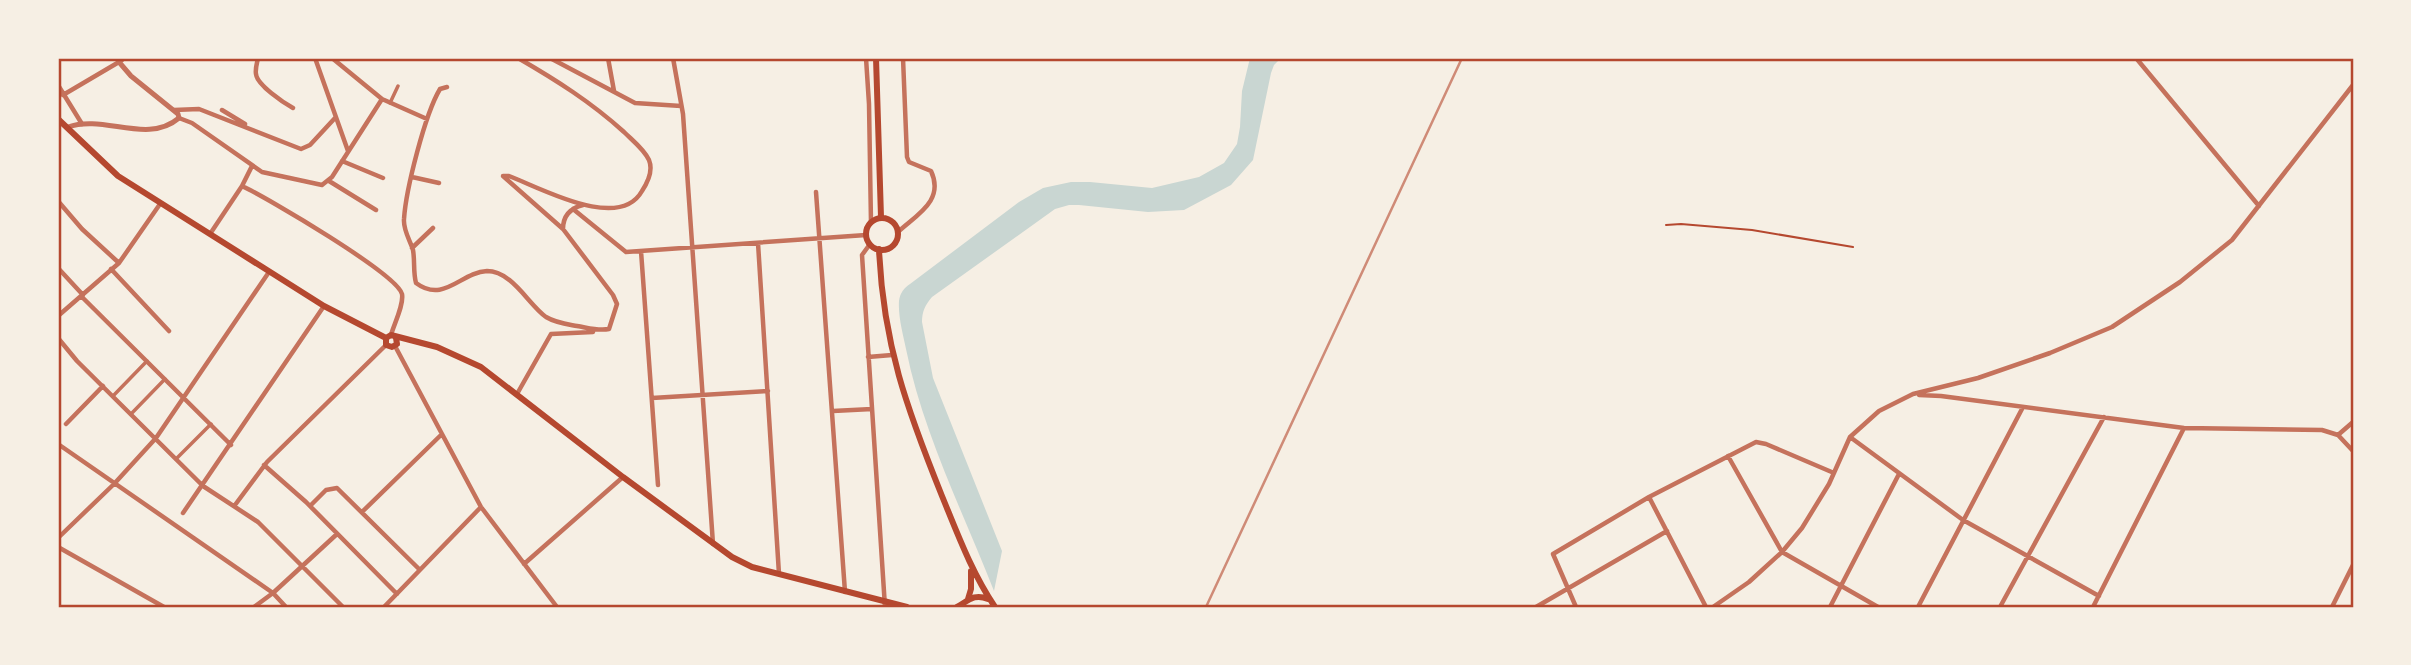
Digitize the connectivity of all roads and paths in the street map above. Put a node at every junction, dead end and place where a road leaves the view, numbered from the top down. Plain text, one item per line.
1 (258, 58) edge
2 (315, 58) edge
3 (332, 58) edge
4 (518, 58) edge
5 (550, 58) edge
6 (608, 58) edge
7 (673, 58) edge
8 (866, 58) edge
9 (876, 58) edge
10 (903, 58) edge
11 (2136, 58) edge
12 (121, 60) edge
13 (58, 85) edge
14 (2353, 85) edge
15 (398, 86) dead end
16 (447, 87) dead end
17 (614, 92) junction
18 (63, 95) junction
19 (382, 99) junction
20 (390, 103) junction
21 (681, 106) junction
22 (293, 108) dead end
23 (173, 110) junction
24 (222, 110) dead end
25 (179, 118) junction
26 (335, 118) junction
27 (58, 119) edge
28 (427, 119) junction
29 (82, 124) junction
30 (68, 127) junction
31 (253, 130) junction
32 (348, 151) junction
33 (341, 161) junction
34 (252, 166) junction
35 (412, 177) junction
36 (383, 178) dead end
37 (329, 180) junction
38 (439, 183) dead end
39 (242, 186) junction
40 (816, 192) dead end
41 (58, 201) edge
42 (160, 204) junction
43 (583, 205) junction
44 (2259, 206) junction
45 (573, 209) junction
46 (376, 210) dead end
47 (881, 218) junction
48 (870, 223) junction
49 (1666, 225) dead end
50 (433, 228) dead end
51 (563, 229) junction
52 (898, 232) junction
53 (209, 235) junction
54 (866, 235) junction
55 (820, 239) junction
56 (758, 243) junction
57 (870, 244) junction
58 (694, 247) junction
59 (1853, 247) dead end
60 (412, 248) junction
61 (879, 249) junction
62 (641, 250) junction
63 (119, 262) junction
64 (58, 268) edge
65 (111, 269) junction
66 (269, 272) junction
67 (82, 296) junction
68 (324, 306) junction
69 (58, 316) edge
70 (169, 331) dead end
71 (599, 331) junction
72 (58, 338) edge
73 (391, 340) junction
74 (892, 355) junction
75 (868, 357) junction
76 (147, 361) junction
77 (165, 379) junction
78 (103, 386) junction
79 (768, 391) junction
80 (517, 394) junction
81 (704, 394) junction
82 (1913, 394) junction
83 (113, 396) junction
84 (185, 398) junction
85 (652, 398) junction
86 (2023, 407) junction
87 (872, 409) junction
88 (833, 411) junction
89 (131, 414) junction
90 (2104, 417) junction
91 (2353, 422) edge
92 (66, 424) dead end
93 (211, 425) junction
94 (2185, 428) junction
95 (442, 434) junction
96 (2338, 435) junction
97 (1850, 437) junction
98 (156, 438) junction
99 (58, 444) edge
100 (231, 444) junction
101 (2353, 451) edge
102 (1728, 456) junction
103 (176, 459) junction
104 (264, 465) junction
105 (1834, 473) junction
106 (1899, 474) junction
107 (623, 477) junction
108 (114, 484) junction
109 (658, 485) dead end
110 (203, 486) junction
111 (1649, 497) junction
112 (235, 505) junction
113 (310, 506) junction
114 (481, 507) junction
115 (362, 512) junction
116 (183, 513) dead end
117 (1963, 520) junction
118 (1667, 531) junction
119 (337, 534) junction
120 (58, 538) edge
121 (713, 544) junction
122 (58, 547) edge
123 (1782, 552) junction
124 (2027, 557) junction
125 (524, 565) junction
126 (2353, 565) edge
127 (302, 566) junction
128 (970, 566) junction
129 (420, 570) junction
130 (779, 574) junction
131 (1841, 587) junction
132 (1567, 589) junction
133 (845, 592) junction
134 (273, 593) junction
135 (397, 594) junction
136 (2099, 596) junction
137 (968, 599) junction
138 (990, 600) junction
139 (886, 605) edge
140 (164, 607) edge
141 (254, 607) edge
142 (286, 607) edge
143 (343, 607) edge
144 (384, 607) edge
145 (557, 607) edge
146 (907, 607) edge
147 (959, 607) edge
148 (995, 607) edge
149 (1536, 607) edge
150 (1576, 607) edge
151 (1706, 607) edge
152 (1713, 607) edge
153 (1830, 607) edge
154 (1878, 607) edge
155 (1918, 607) edge
156 (2000, 607) edge
157 (2093, 607) edge
158 (2332, 607) edge

1 - 22 street
2 - 26 street
3 - 19 street
4 - 43 street
5 - 17 street
6 - 17 street
7 - 21 street
8 - 48 street
9 - 47 main road
10 - 52 street
11 - 44 street
12 - 18 street
12 - 23 street
13 - 18 street
14 - 44 street
15 - 20 street
16 - 28 street
17 - 21 street
18 - 29 street
19 - 20 street
19 - 32 street
20 - 28 street
21 - 58 street
23 - 25 street
23 - 31 street
24 - 31 street
25 - 29 street
25 - 34 street
26 - 31 street
26 - 32 street
27 - 30 main road
28 - 35 street
29 - 30 street
30 - 42 main road
32 - 33 street
33 - 36 street
33 - 37 street
34 - 37 street
34 - 39 street
35 - 38 street
35 - 60 street
37 - 46 street
39 - 53 street
39 - 73 street
40 - 55 street
41 - 63 street
42 - 53 main road
42 - 63 street
43 - 45 street
43 - 51 street
44 - 82 street
45 - 51 street
45 - 62 street
47 - 48 main road
47 - 52 main road
48 - 54 main road
49 - 59 path
50 - 60 street
51 - 71 street
52 - 61 main road
53 - 66 main road
54 - 55 street
54 - 57 main road
55 - 56 street
55 - 88 street
56 - 58 street
56 - 79 street
57 - 61 main road
57 - 75 street
58 - 62 street
58 - 81 street
60 - 71 street
61 - 74 main road
62 - 85 street
63 - 65 street
64 - 67 street
65 - 67 street
65 - 70 street
66 - 68 main road
66 - 84 street
67 - 69 street
67 - 76 street
68 - 73 main road
68 - 100 street
71 - 80 street
72 - 78 street
73 - 80 main road
73 - 95 street
73 - 104 street
74 - 75 street
74 - 128 main road
75 - 87 street
76 - 77 street
76 - 83 street
77 - 84 street
77 - 89 street
78 - 83 street
78 - 92 street
79 - 81 street
79 - 130 street
80 - 107 main road
81 - 85 street
81 - 121 street
82 - 86 street
82 - 97 street
83 - 89 street
84 - 93 street
84 - 98 street
85 - 109 street
86 - 90 street
86 - 117 street
87 - 88 street
87 - 139 street
88 - 133 street
89 - 98 street
90 - 94 street
90 - 124 street
91 - 96 street
93 - 100 street
93 - 103 street
94 - 96 street
94 - 136 street
95 - 114 street
95 - 115 street
96 - 101 street
97 - 105 street
97 - 106 street
98 - 103 street
98 - 108 street
99 - 108 street
100 - 110 street
102 - 105 street
102 - 111 street
102 - 123 street
103 - 110 street
104 - 112 street
104 - 113 street
105 - 123 street
106 - 117 street
106 - 131 street
107 - 121 main road
107 - 125 street
108 - 120 street
108 - 134 street
110 - 112 street
110 - 116 street
111 - 118 street
111 - 132 street
112 - 127 street
113 - 115 street
113 - 119 street
114 - 125 street
114 - 129 street
115 - 129 street
117 - 124 street
117 - 155 street
118 - 132 street
118 - 151 street
119 - 127 street
119 - 135 street
121 - 130 main road
122 - 140 street
123 - 131 street
123 - 152 street
124 - 136 street
124 - 156 street
125 - 145 street
126 - 158 street
127 - 134 street
127 - 143 street
128 - 137 main road
128 - 138 main road
129 - 135 street
130 - 133 main road
131 - 153 street
131 - 154 street
132 - 149 street
132 - 150 street
133 - 139 main road
134 - 141 street
134 - 142 street
135 - 144 street
136 - 157 street
137 - 138 main road
137 - 147 main road
138 - 148 main road
139 - 146 main road

